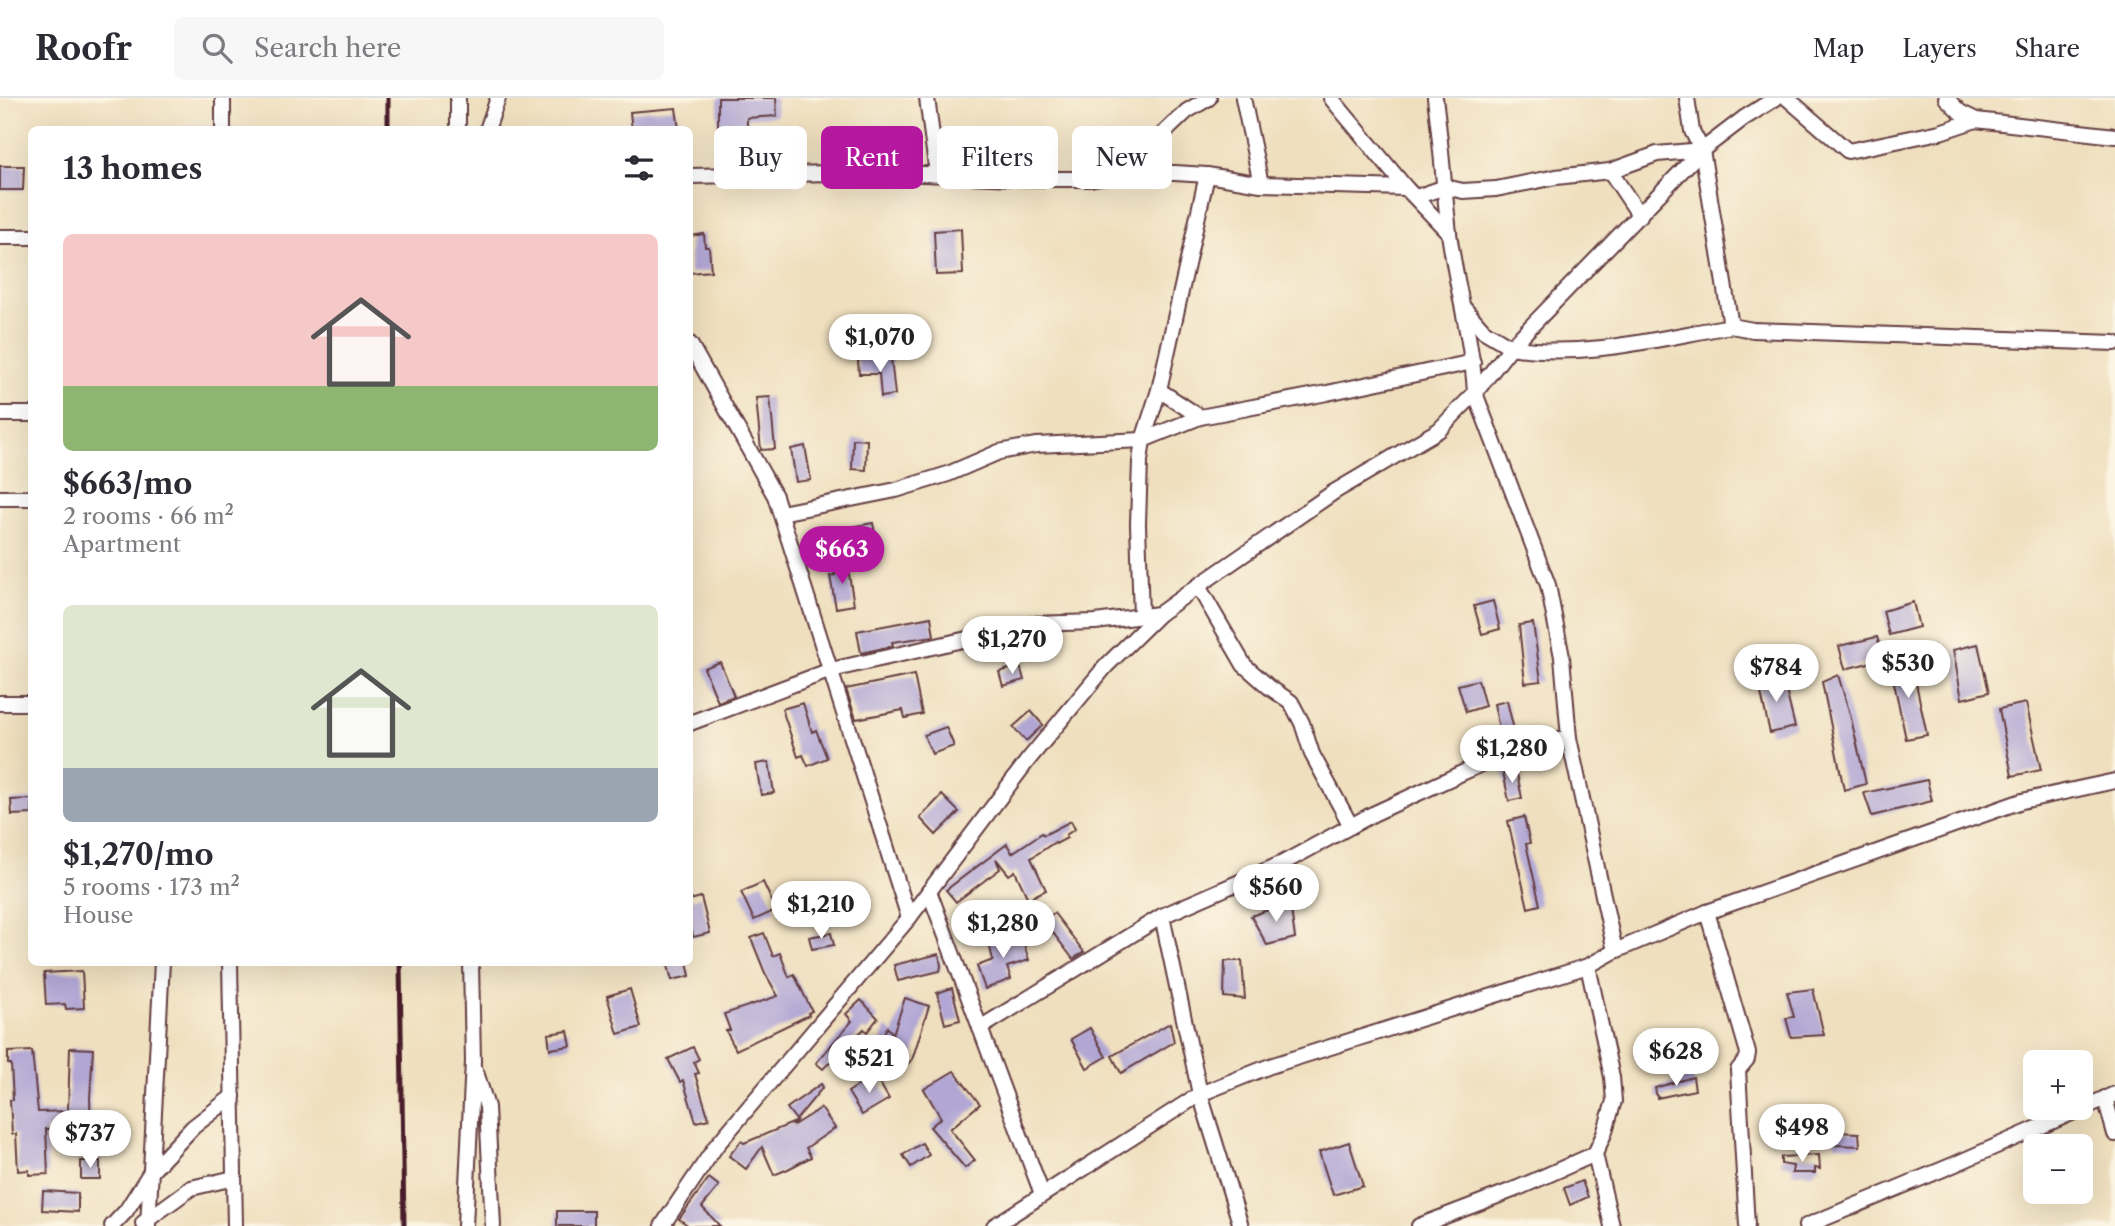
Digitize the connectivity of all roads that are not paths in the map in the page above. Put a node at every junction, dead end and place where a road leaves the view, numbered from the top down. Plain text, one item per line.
1 (223, 98) edge
2 (458, 98) edge
3 (498, 98) edge
4 (927, 98) edge
5 (1209, 98) edge
6 (1243, 98) edge
7 (1331, 98) edge
8 (1435, 98) edge
9 (1687, 98) edge
10 (1776, 98) edge
11 (1787, 98) edge
12 (1946, 98) edge
13 (1976, 120) junction
14 (223, 126) edge
15 (458, 126) edge
16 (489, 126) edge
17 (1171, 126) edge
18 (2115, 136) edge
19 (1702, 150) junction
20 (1610, 171) junction
21 (937, 174) joint
22 (1172, 174) edge
23 (1208, 175) junction
24 (693, 176) edge
25 (1261, 184) junction
26 (1445, 187) junction
27 (1411, 193) junction
28 (1640, 216) junction
29 (1449, 233) junction
30 (0, 237) edge
31 (28, 237) edge
32 (1462, 306) junction
33 (1731, 326) junction
34 (2115, 343) edge
35 (1511, 347) junction
36 (693, 349) edge
37 (1473, 362) junction
38 (1159, 390) junction
39 (1475, 393) junction
40 (0, 414) edge
41 (28, 414) edge
42 (1200, 417) junction
43 (1143, 440) junction
44 (0, 498) edge
45 (28, 498) edge
46 (781, 513) junction
47 (1198, 586) junction
48 (1159, 614) junction
49 (1141, 616) junction
50 (831, 670) junction
51 (0, 703) edge
52 (28, 703) edge
53 (693, 722) edge
54 (1569, 738) junction
55 (2115, 781) edge
56 (1351, 826) junction
57 (929, 891) junction
58 (1707, 912) junction
59 (1162, 916) junction
60 (909, 918) junction
61 (1615, 951) junction
62 (162, 966) edge
63 (230, 966) edge
64 (471, 966) edge
65 (1588, 966) junction
66 (980, 1028) junction
67 (473, 1060) junction
68 (1200, 1094) junction
69 (233, 1096) junction
70 (2110, 1096) edge
71 (2115, 1134) edge
72 (1595, 1154) junction
73 (468, 1170) junction
74 (150, 1173) junction
75 (234, 1178) junction
76 (490, 1186) junction
77 (1042, 1194) junction
78 (145, 1223) edge
79 (112, 1226) edge
80 (235, 1226) edge
81 (465, 1226) edge
82 (493, 1226) edge
83 (662, 1226) edge
84 (994, 1226) edge
85 (1241, 1226) edge
86 (1419, 1226) edge
87 (1612, 1226) edge
88 (1747, 1226) edge
89 (1806, 1226) edge

1 - 14 street
2 - 15 street
3 - 16 street
4 - 21 street
5 - 17 street
6 - 25 street
7 - 27 street
8 - 26 street
9 - 19 street
10 - 19 street
11 - 13 street
12 - 13 street
13 - 18 street
19 - 20 street
19 - 28 street
19 - 33 street
20 - 26 street
20 - 28 street
21 - 24 street
22 - 23 street
23 - 25 street
23 - 38 street
25 - 27 street
26 - 27 street
26 - 29 street
27 - 29 street
28 - 35 street
29 - 32 street
30 - 31 street
32 - 35 street
32 - 37 street
33 - 34 street
33 - 35 street
35 - 39 street
36 - 46 street
37 - 39 street
37 - 42 street
38 - 42 street
38 - 43 street
39 - 47 street
39 - 54 street
40 - 41 street
42 - 43 street
43 - 46 street
43 - 49 street
44 - 45 street
46 - 50 street
47 - 48 street
47 - 56 street
48 - 49 street
48 - 57 street
49 - 50 street
50 - 53 street
50 - 60 street
51 - 52 street
54 - 56 street
54 - 61 street
55 - 58 street
56 - 59 street
57 - 60 street
57 - 66 street
58 - 61 street
58 - 88 street
59 - 66 street
59 - 68 street
60 - 83 street
61 - 65 street
62 - 74 street
63 - 69 street
64 - 67 street
65 - 68 street
65 - 72 street
66 - 77 street
67 - 73 street
67 - 76 street
68 - 77 street
68 - 85 street
69 - 74 street
69 - 75 street
70 - 71 street
70 - 89 street
72 - 86 street
72 - 87 street
73 - 76 street
73 - 81 street
74 - 78 street
74 - 79 street
75 - 78 street
75 - 80 street
76 - 82 street
77 - 84 street

